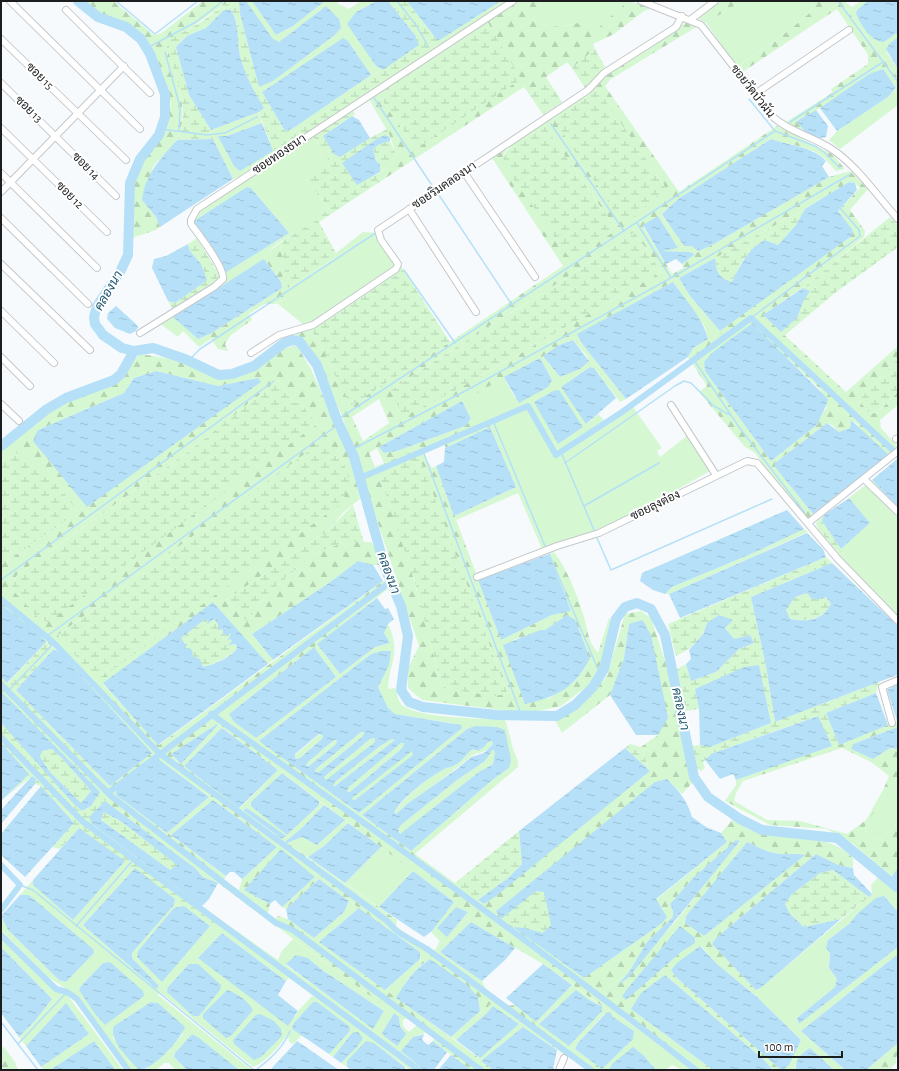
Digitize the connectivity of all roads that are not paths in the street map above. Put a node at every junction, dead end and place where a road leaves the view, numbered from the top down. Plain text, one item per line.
1 (10, 1) edge
2 (513, 1) edge
3 (641, 1) edge
4 (714, 1) edge
5 (66, 10) dead end
6 (682, 16) junction
7 (690, 20) junction
8 (849, 30) dead end
9 (1, 39) edge
10 (124, 66) junction
11 (1, 83) edge
12 (101, 89) junction
13 (150, 93) dead end
14 (755, 94) junction
15 (79, 113) junction
16 (1, 128) edge
17 (140, 129) dead end
18 (56, 136) junction
19 (34, 159) junction
20 (126, 160) dead end
21 (464, 172) junction
22 (1, 173) edge
23 (11, 182) junction
24 (1, 192) edge
25 (116, 196) dead end
26 (409, 209) junction
27 (1, 218) edge
28 (898, 219) edge
29 (107, 232) dead end
30 (1, 264) edge
31 (98, 268) dead end
32 (535, 277) dead end
33 (88, 304) dead end
34 (1, 311) edge
35 (476, 312) dead end
36 (140, 333) dead end
37 (90, 350) dead end
38 (251, 353) dead end
39 (1, 357) edge
40 (54, 363) dead end
41 (30, 386) dead end
42 (1, 404) edge
43 (671, 405) dead end
44 (19, 421) dead end
45 (898, 451) edge
46 (716, 475) junction
47 (864, 479) junction
48 (898, 512) edge
49 (808, 523) junction
50 (477, 577) dead end
51 (898, 621) edge
52 (898, 680) edge
53 (892, 723) dead end
54 (564, 1058) dead end
55 (559, 1070) edge

1 - 12 street
2 - 36 street, ซอยทองธนา
3 - 6 street, ซอยวัดบัวผัน
4 - 7 street
5 - 10 street
6 - 7 street, ซอยวัดบัวผัน
6 - 21 street, ซอยริมคลองนา
7 - 14 street, ซอยวัดบัวผัน
8 - 14 street
9 - 15 street, ซอย 15
10 - 12 street
10 - 13 street
11 - 18 street, ซอย 13
12 - 15 street
12 - 17 street
14 - 28 street, ซอยวัดบัวผัน
15 - 18 street
15 - 20 street, ซอย 15
16 - 19 street, ซอย 12
18 - 19 street
18 - 25 street, ซอย 14
19 - 23 street
19 - 29 street, ซอย 12
21 - 26 street, ซอยริมคลองนา
21 - 32 street
22 - 23 street
23 - 24 street
23 - 31 street
26 - 35 street
26 - 38 street, ซอยริมคลองนา
27 - 33 street
30 - 37 street
34 - 40 street
39 - 41 street
42 - 44 street
43 - 46 street
45 - 47 street
46 - 49 street, ซอยลุงต๋อง
46 - 50 street, ซอยลุงต๋อง
47 - 48 street
47 - 49 street
49 - 51 street, ซอยลุงต๋อง
52 - 53 street
54 - 55 street

